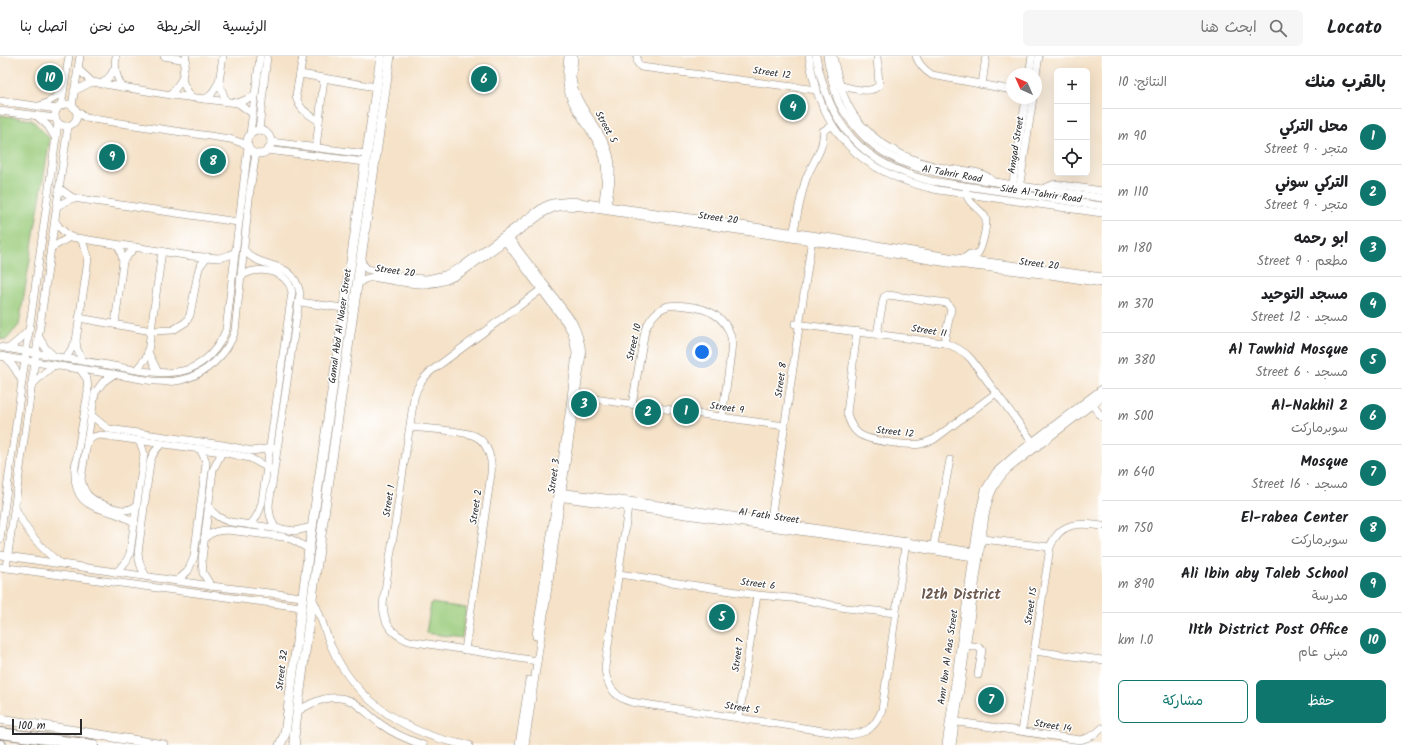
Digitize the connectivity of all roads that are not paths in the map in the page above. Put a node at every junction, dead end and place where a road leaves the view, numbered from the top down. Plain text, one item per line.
1 (69, 56) edge
2 (80, 56) edge
3 (116, 56) edge
4 (164, 56) edge
5 (223, 56) edge
6 (260, 56) edge
7 (267, 56) edge
8 (303, 56) edge
9 (381, 56) edge
10 (390, 56) edge
11 (568, 56) edge
12 (574, 56) edge
13 (637, 56) edge
14 (809, 56) edge
15 (816, 56) edge
16 (827, 56) edge
17 (833, 56) edge
18 (877, 56) edge
19 (916, 56) edge
20 (986, 56) edge
21 (1032, 56) edge
22 (1038, 56) edge
23 (186, 58) edge
24 (115, 68) junction
25 (1030, 68) edge
26 (1037, 68) edge
27 (78, 69) junction
28 (300, 74) junction
29 (324, 78) junction
30 (182, 79) junction
31 (92, 82) junction
32 (219, 82) junction
33 (65, 83) junction
34 (102, 84) junction
35 (982, 85) junction
36 (841, 86) junction
37 (122, 87) junction
38 (376, 87) junction
39 (1006, 89) edge
40 (817, 90) junction
41 (74, 91) junction
42 (171, 95) junction
43 (255, 96) junction
44 (191, 97) junction
45 (205, 99) junction
46 (0, 101) edge
47 (226, 102) junction
48 (238, 103) junction
49 (1025, 104) edge
50 (1032, 104) edge
51 (38, 106) junction
52 (59, 107) junction
53 (74, 108) junction
54 (0, 111) edge
55 (252, 114) junction
56 (37, 116) junction
57 (86, 118) junction
58 (57, 121) junction
59 (319, 121) junction
60 (75, 122) junction
61 (68, 126) junction
62 (832, 126) junction
63 (259, 130) junction
64 (250, 135) junction
65 (56, 139) junction
66 (230, 139) junction
67 (271, 142) junction
68 (248, 146) junction
69 (316, 148) junction
70 (267, 150) junction
71 (256, 153) junction
72 (365, 158) junction
73 (992, 182) junction
74 (1016, 185) junction
75 (59, 188) junction
76 (1042, 189) junction
77 (966, 190) junction
78 (1102, 191) edge
79 (1015, 194) junction
80 (73, 198) junction
81 (1102, 198) edge
82 (57, 206) junction
83 (1102, 206) edge
84 (604, 208) junction
85 (1102, 213) edge
86 (55, 221) junction
87 (238, 222) junction
88 (793, 234) junction
89 (505, 237) junction
90 (70, 238) junction
91 (81, 239) junction
92 (809, 239) junction
93 (117, 244) junction
94 (135, 247) junction
95 (51, 248) junction
96 (94, 249) junction
97 (244, 250) junction
98 (162, 251) junction
99 (235, 252) junction
100 (191, 256) junction
101 (207, 257) junction
102 (219, 258) junction
103 (963, 259) junction
104 (123, 261) junction
105 (360, 261) junction
106 (269, 268) junction
107 (233, 269) junction
108 (198, 272) junction
109 (241, 276) junction
110 (1102, 277) edge
111 (1102, 283) edge
112 (356, 286) junction
113 (543, 288) junction
114 (299, 302) junction
115 (343, 308) junction
116 (79, 318) junction
117 (115, 324) junction
118 (797, 324) junction
119 (29, 330) junction
120 (152, 331) junction
121 (857, 331) junction
122 (877, 334) junction
123 (39, 337) junction
124 (76, 341) junction
125 (944, 343) junction
126 (0, 347) edge
127 (8, 349) junction
128 (26, 352) junction
129 (148, 352) junction
130 (36, 354) junction
131 (3, 357) edge
132 (54, 357) junction
133 (64, 358) junction
134 (24, 361) junction
135 (83, 361) junction
136 (34, 362) junction
137 (54, 365) junction
138 (80, 369) junction
139 (137, 369) junction
140 (158, 372) junction
141 (114, 374) junction
142 (22, 381) junction
143 (333, 383) junction
144 (343, 385) junction
145 (31, 387) junction
146 (1102, 389) edge
147 (92, 392) junction
148 (996, 393) junction
149 (574, 396) junction
150 (1102, 397) edge
151 (1090, 403) junction
152 (330, 404) junction
153 (340, 404) junction
154 (632, 405) junction
155 (91, 415) junction
156 (722, 417) junction
157 (1102, 417) edge
158 (782, 425) junction
159 (410, 427) junction
160 (108, 432) junction
161 (138, 440) junction
162 (87, 442) junction
163 (162, 444) junction
164 (1035, 444) junction
165 (278, 447) junction
166 (200, 449) junction
167 (270, 449) junction
168 (222, 452) junction
169 (251, 454) junction
170 (950, 460) dead end
171 (147, 462) junction
172 (267, 467) junction
173 (205, 469) junction
174 (213, 470) junction
175 (275, 471) junction
176 (559, 494) junction
177 (629, 504) junction
178 (137, 506) junction
179 (208, 506) junction
180 (14, 507) junction
181 (115, 511) junction
182 (135, 523) junction
183 (767, 523) junction
184 (250, 525) junction
185 (229, 526) junction
186 (1102, 526) edge
187 (312, 527) junction
188 (279, 531) junction
189 (204, 538) junction
190 (0, 539) edge
191 (982, 539) junction
192 (906, 543) junction
193 (1050, 547) junction
194 (933, 548) junction
195 (309, 549) junction
196 (134, 553) junction
197 (0, 555) edge
198 (976, 555) junction
199 (8, 556) junction
200 (194, 557) junction
201 (202, 559) junction
202 (60, 564) junction
203 (3, 567) edge
204 (117, 572) junction
205 (618, 574) junction
206 (146, 576) junction
207 (177, 581) junction
208 (211, 586) junction
209 (757, 594) junction
210 (307, 598) junction
211 (301, 606) junction
212 (896, 613) junction
213 (966, 645) junction
214 (465, 650) junction
215 (1034, 651) junction
216 (1102, 660) edge
217 (534, 661) junction
218 (978, 675) dead end
219 (298, 711) junction
220 (739, 718) junction
221 (0, 719) edge
222 (952, 721) junction
223 (1102, 728) edge
224 (1022, 731) junction
225 (0, 733) edge
226 (285, 734) junction
227 (295, 741) edge
228 (91, 745) edge
229 (159, 745) edge
230 (280, 745) edge
231 (423, 745) edge
232 (469, 745) edge
233 (520, 745) edge
234 (525, 745) edge
235 (946, 745) edge
236 (952, 745) edge

1 - 33 street
2 - 27 street
3 - 24 street
4 - 23 street
5 - 32 street
6 - 43 street
7 - 63 street
8 - 28 street
9 - 38 main road, Gamal Abd Al Naser Street
10 - 105 main road, Gamal Abd Al Naser Street
11 - 84 street, Street 5
12 - 84 street, Street 5
13 - 40 street, Street 12
14 - 40 street, Side Al Tahrir Road
15 - 77 street, Al Tahrir Road
16 - 73 street, Al Tahrir Road
17 - 36 street, Side Al Tahrir Road
18 - 36 street
19 - 35 street
20 - 35 street
21 - 25 street
22 - 26 street
23 - 30 street
24 - 34 street
24 - 37 street
27 - 31 street
27 - 41 street
28 - 29 street
28 - 59 street
29 - 38 street
29 - 59 street
30 - 42 street
30 - 44 street
31 - 34 street
31 - 41 street
32 - 45 street
32 - 47 street
33 - 51 street
33 - 52 street
34 - 37 street
35 - 39 street
36 - 73 street, Side Al Tahrir Road
37 - 42 street
38 - 72 main road, Gamal Abd Al Naser Street
40 - 62 street, Side Al Tahrir Road
41 - 53 street
42 - 44 street
43 - 48 street
43 - 55 street
44 - 45 street
45 - 47 street
46 - 51 street
47 - 48 street
48 - 55 street
49 - 74 street, Amgad Street
50 - 74 street, Amgad Street
51 - 52 street
52 - 53 street
52 - 58 street
53 - 57 street
53 - 60 street
54 - 56 street
55 - 64 street
56 - 58 street
56 - 65 street
57 - 60 street
57 - 66 street
58 - 61 street
58 - 65 street
59 - 69 street
60 - 61 street
61 - 75 street
62 - 77 street, Side Al Tahrir Road
62 - 88 street
63 - 64 street
63 - 67 street
64 - 66 street
64 - 68 street
65 - 119 street
66 - 68 street
67 - 69 street
67 - 70 street
68 - 71 street
68 - 87 street
69 - 72 street
70 - 71 street
70 - 72 street
71 - 97 street
72 - 115 main road, Gamal Abd Al Naser Street
73 - 74 street, Al Tahrir Road
74 - 76 street, Al Tahrir Road
74 - 79 street, Amgad Street
75 - 80 street
75 - 82 street
76 - 78 street, Side Al Tahrir Road
76 - 81 street, Al Tahrir Road
77 - 79 street, Al Tahrir Road
77 - 85 street, Side Al Tahrir Road
77 - 103 street
79 - 83 street, Al Tahrir Road
80 - 82 street
80 - 87 street
82 - 86 street
84 - 88 street, Street 20
84 - 89 street, Street 20
84 - 92 street, Street 20
86 - 90 street
86 - 95 street
87 - 99 street
88 - 92 street, Street 20
89 - 105 street, Street 20
89 - 112 street, Street 20
89 - 113 street, Street 3
90 - 91 street
90 - 95 street
91 - 96 street
91 - 96 street
92 - 103 street, Street 20
92 - 111 street, Street 20
92 - 118 street, Street 8
93 - 94 street
93 - 96 street
93 - 104 street
94 - 98 street
94 - 104 street
95 - 123 street
96 - 116 street
97 - 106 street
97 - 109 street
98 - 100 street
98 - 120 street
99 - 102 street
99 - 107 street
100 - 101 street
100 - 108 street
101 - 102 street
101 - 108 street
102 - 107 street
103 - 110 street, Street 20
104 - 117 street
105 - 112 main road, Gamal Abd Al Naser Street
106 - 109 street
106 - 114 street
106 - 167 street
107 - 140 street
108 - 120 street
109 - 141 street
112 - 144 main road, Gamal Abd Al Naser Street
113 - 149 street, Street 3
113 - 159 street, Street 1
114 - 115 street
114 - 165 street
115 - 143 main road, Gamal Abd Al Naser Street
116 - 117 street
116 - 124 street
117 - 120 street
118 - 121 street, Street 11
118 - 158 street, Street 8
119 - 127 street
119 - 128 street
120 - 129 street
121 - 122 street, Street 11
121 - 148 street, Street 12
122 - 125 street, Street 11
122 - 125 street
123 - 130 street
123 - 132 street
124 - 133 street
124 - 135 street
125 - 148 street, Street 11
126 - 127 street
127 - 128 street
128 - 130 street
128 - 134 street
129 - 139 street
129 - 140 street
130 - 132 street
130 - 136 street
131 - 134 street
131 - 142 street
132 - 133 street
133 - 135 street
134 - 136 street
134 - 142 street
135 - 139 street
136 - 137 street
136 - 145 street
137 - 138 street
137 - 145 street
138 - 141 street
138 - 147 street
139 - 140 street
141 - 147 street
142 - 190 street
143 - 144 main road
143 - 152 main road, Gamal Abd Al Naser Street
144 - 153 main road, Gamal Abd Al Naser Street
145 - 180 street
146 - 151 street, Amr Ibn Al Aas Street
147 - 155 street
147 - 181 street
148 - 164 street, Street 11
149 - 154 street, Street 9
149 - 176 street, Street 3
150 - 151 street, Amr Ibn Al Aas Street
151 - 157 street
151 - 164 street, Amr Ibn Al Aas Street
152 - 153 main road
152 - 187 main road, Gamal Abd Al Naser Street
153 - 210 main road, Gamal Abd Al Naser Street
154 - 156 street, Street 9
154 - 156 street, Street 10
155 - 160 street
155 - 162 street
156 - 158 street, Street 9
158 - 183 street, Street 8
159 - 214 street, Street 1
159 - 214 street, Street 2
160 - 161 street
160 - 162 street
160 - 169 street
161 - 163 street
161 - 171 street
162 - 181 street
163 - 166 street
163 - 171 street
164 - 191 street, Amr Ibn Al Aas Street
164 - 198 street, Amr Ibn Al Aas Street
165 - 167 street
165 - 175 street
166 - 168 street
166 - 173 street
167 - 169 street
167 - 172 street
168 - 169 street
168 - 174 street
169 - 172 street
170 - 194 street
171 - 178 street
171 - 196 street
172 - 175 street
172 - 184 street
173 - 174 street
173 - 200 street
174 - 179 street
175 - 188 street
176 - 177 street, Al Fath Street
176 - 217 street, Street 3
177 - 183 street, Al Fath Street
177 - 205 street, Street 5
178 - 181 street
178 - 182 street
179 - 185 street
179 - 189 street
180 - 199 street
180 - 202 street
181 - 182 street
182 - 196 street
183 - 192 street, Al Fath Street
184 - 185 street
184 - 188 street
185 - 188 street
185 - 189 street
186 - 193 street, Street 15
187 - 188 street
187 - 195 main road, Gamal Abd Al Naser Street
188 - 195 street
189 - 201 street
191 - 193 street
191 - 198 street, Amr Ibn Al Aas Street
192 - 194 street, Al Fath Street
192 - 212 street, Street 5
193 - 215 street, Street 15
194 - 198 street, Al Fath Street
195 - 210 main road, Gamal Abd Al Naser Street
196 - 204 street
196 - 206 street
197 - 199 street
198 - 213 street, Amr Ibn Al Aas Street
198 - 222 street, Amr Ibn Al Aas Street
199 - 202 street
199 - 203 street
200 - 201 street
200 - 207 street
201 - 208 street
202 - 204 street
203 - 211 street
204 - 206 street
205 - 209 street, Street 6
205 - 220 street, Street 5
206 - 207 street
207 - 208 street
208 - 210 street
209 - 212 street, Street 6
209 - 220 street, Street 7
210 - 211 main road, Street 32
210 - 219 main road, Street 32
210 - 232 street
211 - 226 main road, Street 32
212 - 220 street, Street 5
213 - 218 street
213 - 222 street, Amr Ibn Al Aas Street
214 - 217 street, Street 1
215 - 216 street
215 - 224 street, Street 15
217 - 233 street, Street 3
217 - 234 street, Street 3
219 - 227 main road, Street 32
219 - 231 street
221 - 229 main road
222 - 224 street, Street 14
222 - 235 street, Amr Ibn Al Aas Street
222 - 236 street, Amr Ibn Al Aas Street
223 - 224 street, Street 14
225 - 228 highway
226 - 227 main road
226 - 230 main road, Street 32

